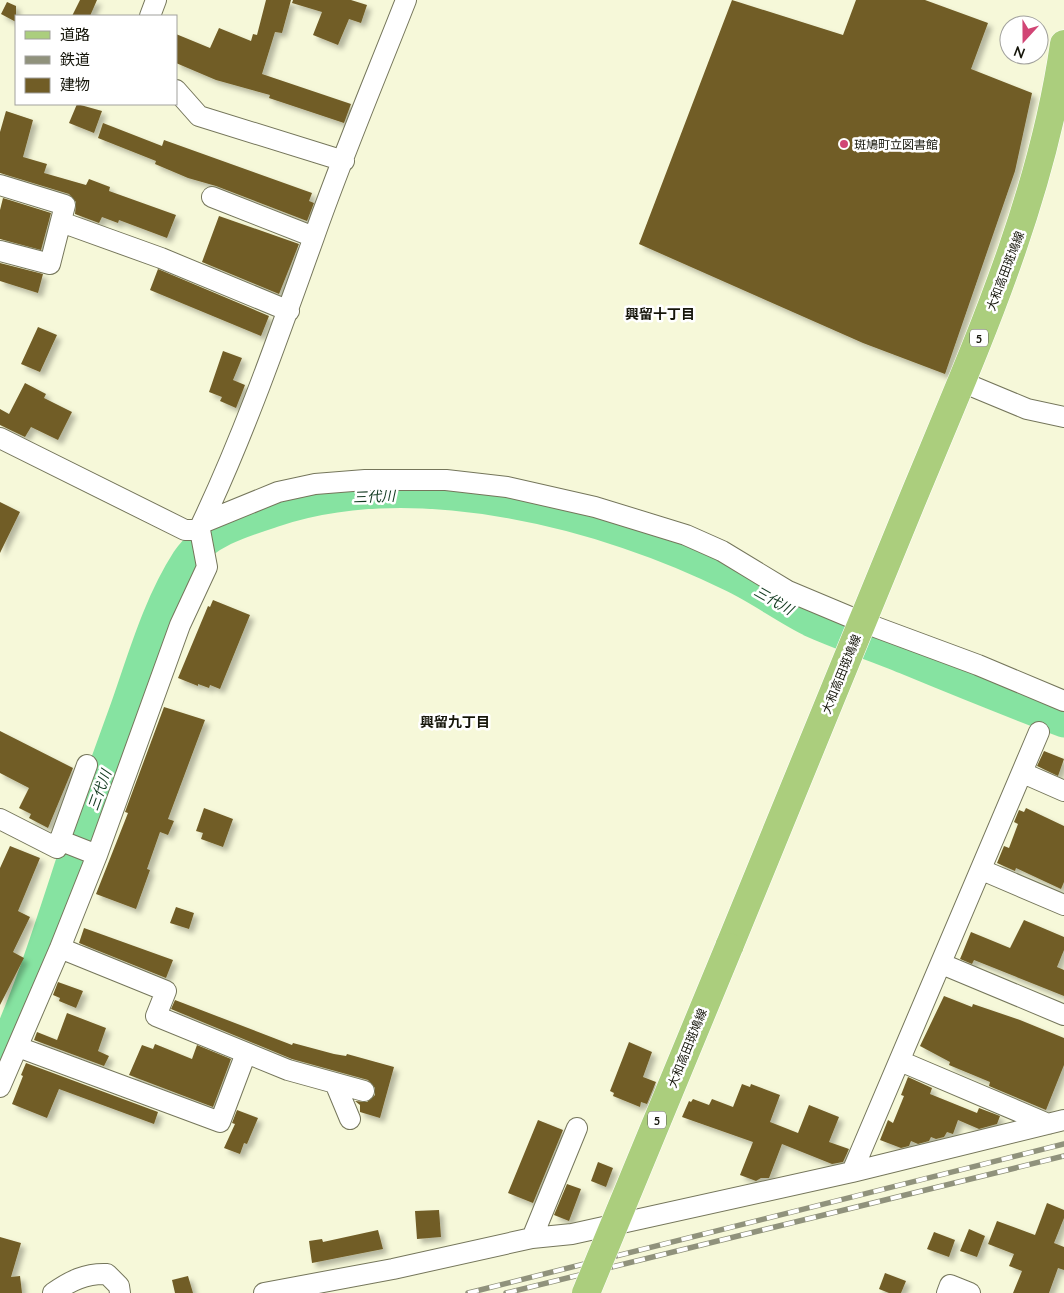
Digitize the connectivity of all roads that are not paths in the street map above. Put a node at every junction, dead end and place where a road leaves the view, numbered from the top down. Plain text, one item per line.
1 (156, 0) edge
2 (406, 0) edge
3 (150, 15) edge
4 (1064, 44) edge
5 (178, 92) edge
6 (344, 161) junction
7 (0, 185) edge
8 (212, 196) dead end
9 (61, 222) junction
10 (314, 237) junction
11 (0, 250) edge
12 (289, 312) junction
13 (962, 382) junction
14 (1064, 417) edge
15 (0, 438) edge
16 (201, 526) junction
17 (862, 622) junction
18 (1064, 701) edge
19 (1039, 732) dead end
20 (87, 765) dead end
21 (1023, 774) junction
22 (1064, 791) edge
23 (0, 819) edge
24 (64, 842) junction
25 (92, 853) junction
26 (982, 870) junction
27 (1064, 905) edge
28 (60, 948) junction
29 (942, 964) junction
30 (1064, 1015) edge
31 (246, 1053) junction
32 (10, 1055) edge
33 (900, 1061) junction
34 (334, 1083) junction
35 (0, 1087) edge
36 (364, 1091) dead end
37 (350, 1119) dead end
38 (1056, 1122) edge
39 (577, 1128) dead end
40 (852, 1172) junction
41 (532, 1238) junction
42 (53, 1293) edge
43 (120, 1293) edge
44 (264, 1293) edge
45 (586, 1293) edge
46 (947, 1293) edge
47 (970, 1293) edge

1 - 3 street
2 - 6 street
4 - 13 main road, 大和高田斑鳩線 / 5
5 - 6 street
6 - 10 street
7 - 9 street
8 - 10 street
9 - 11 street
9 - 12 street
10 - 12 street
12 - 16 street
13 - 14 street
13 - 17 main road, 大和高田斑鳩線 / 5
15 - 16 street
16 - 17 street
16 - 25 street
17 - 18 street
17 - 45 main road, 大和高田斑鳩線 / 5, bridge
19 - 21 street
20 - 24 street
21 - 22 street
21 - 26 street
23 - 24 street
24 - 25 street
25 - 28 street
26 - 27 street
26 - 29 street
28 - 31 street
28 - 32 street
29 - 30 street
29 - 33 street
31 - 32 street
31 - 34 street
32 - 35 street
33 - 38 street
33 - 40 street
34 - 36 street
34 - 37 street
38 - 40 street
39 - 41 street
40 - 41 street
41 - 44 street
42 - 43 street
46 - 47 street

